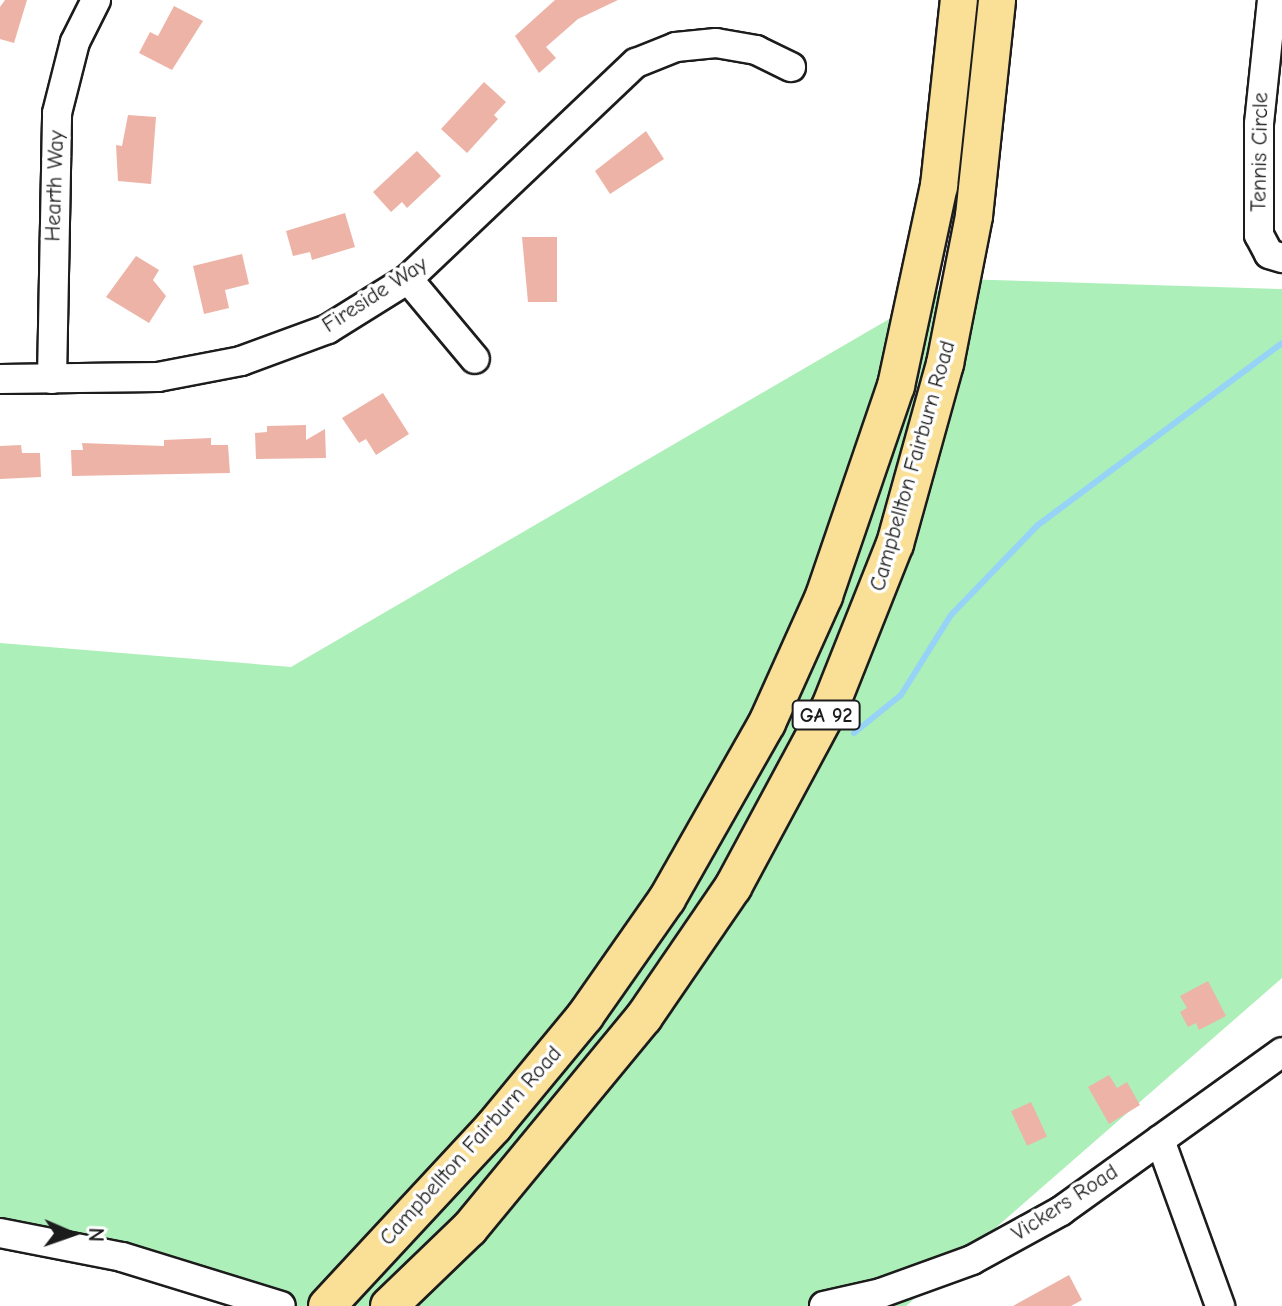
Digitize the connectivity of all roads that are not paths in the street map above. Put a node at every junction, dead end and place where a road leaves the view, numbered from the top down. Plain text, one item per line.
1 (96, 0) edge
2 (959, 0) edge
3 (997, 0) edge
4 (1272, 0) edge
5 (791, 67) dead end
6 (1275, 256) edge
7 (408, 279) junction
8 (475, 359) dead end
9 (0, 379) edge
10 (52, 379) junction
11 (1282, 1052) edge
12 (1160, 1140) junction
13 (0, 1233) edge
14 (281, 1306) edge
15 (327, 1306) edge
16 (389, 1306) edge
17 (824, 1306) edge
18 (1220, 1306) edge

1 - 10 street, Hearth Way
2 - 15 main road, Campbellton Fairburn Road / GA 92
3 - 16 main road, Campbellton Fairburn Road / GA 92
4 - 6 street, Tennis Circle
5 - 7 street, Fireside Way
7 - 8 street
7 - 10 street, Fireside Way
9 - 10 street, Fireside Way
11 - 12 street, Vickers Road
12 - 17 street, Vickers Road
12 - 18 street
13 - 14 street

